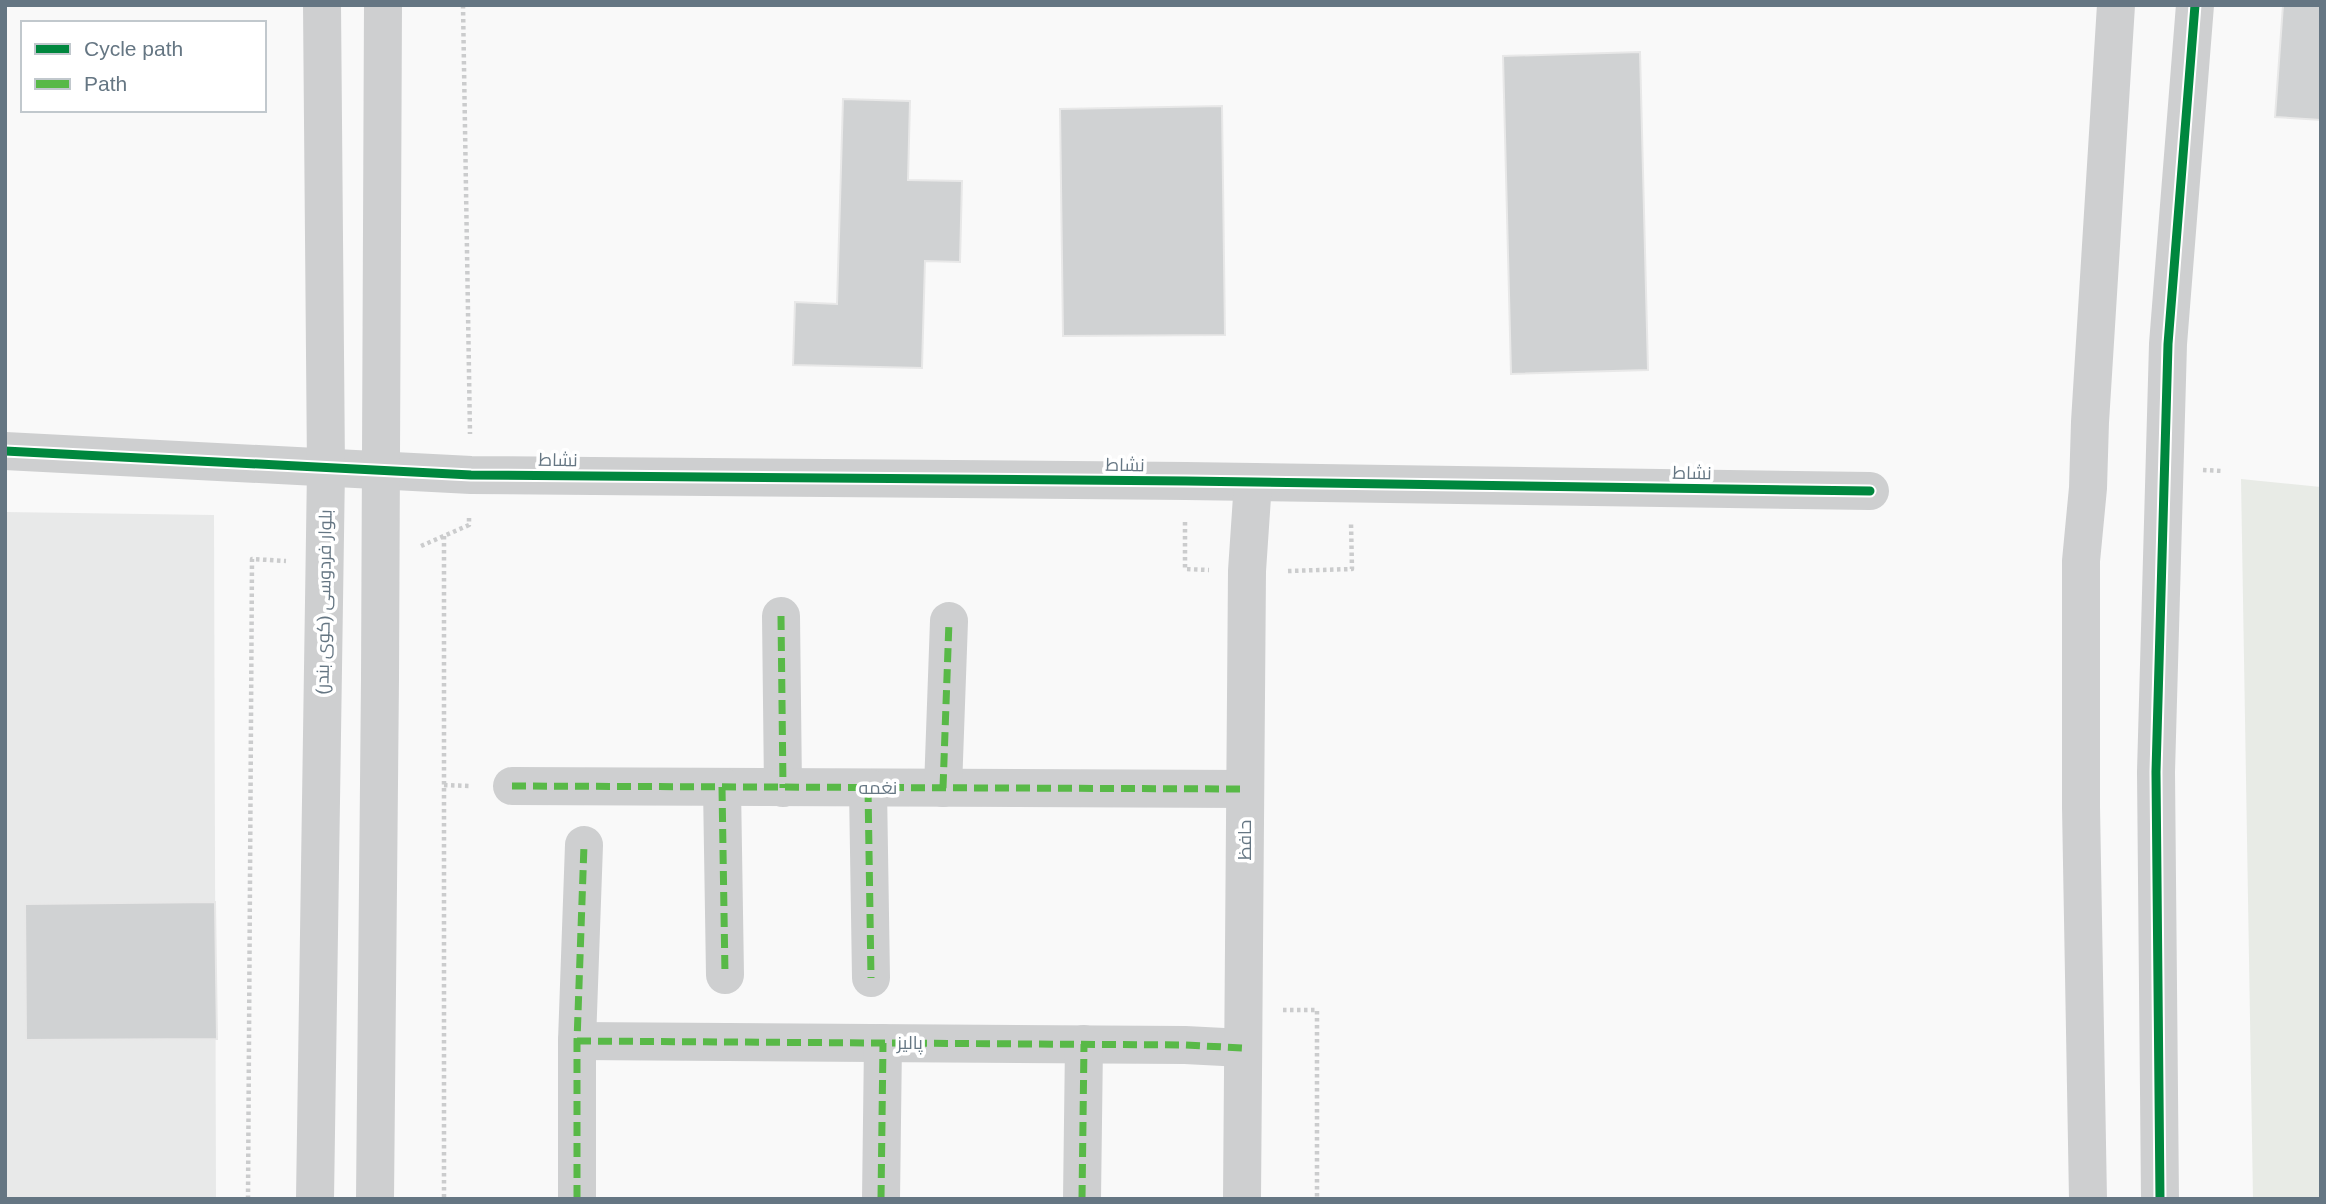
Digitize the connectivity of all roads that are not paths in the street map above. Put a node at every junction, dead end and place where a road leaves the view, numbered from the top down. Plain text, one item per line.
1 (322, 5) edge
2 (383, 5) edge
3 (2116, 5) edge
4 (2195, 5) edge
5 (5, 451) edge
6 (326, 469) junction
7 (379, 470) junction
8 (1253, 482) junction
9 (1870, 491) dead end
10 (781, 616) dead end
11 (949, 621) dead end
12 (512, 786) dead end
13 (722, 787) junction
14 (783, 788) junction
15 (868, 788) junction
16 (943, 788) junction
17 (1245, 789) junction
18 (583, 845) dead end
19 (725, 975) dead end
20 (872, 978) dead end
21 (577, 1041) junction
22 (883, 1043) junction
23 (1083, 1044) junction
24 (1243, 1048) junction
25 (315, 1199) edge
26 (375, 1199) edge
27 (577, 1199) edge
28 (881, 1199) edge
29 (1082, 1199) edge
30 (1242, 1199) edge
31 (2088, 1199) edge
32 (2160, 1199) edge

1 - 6 street, بلوار فردوسی (کوی بندر)
2 - 7 street
3 - 31 street
4 - 32 street
5 - 6 street, نشاط
6 - 7 street, نشاط
6 - 25 street, بلوار فردوسی (کوی بندر)
7 - 8 street, نشاط
7 - 26 street
8 - 9 street, نشاط
8 - 17 street, حافظ
10 - 14 street
11 - 16 street
12 - 13 street, نغمه
13 - 14 street, نغمه
13 - 19 street
14 - 15 street, نغمه
15 - 16 street, نغمه
15 - 20 street
16 - 17 street, نغمه
17 - 24 street, حافظ
18 - 21 street
21 - 22 street, پالیز
21 - 27 street
22 - 23 street, پالیز
22 - 28 street
23 - 24 street, پالیز
23 - 29 street
24 - 30 street, حافظ

